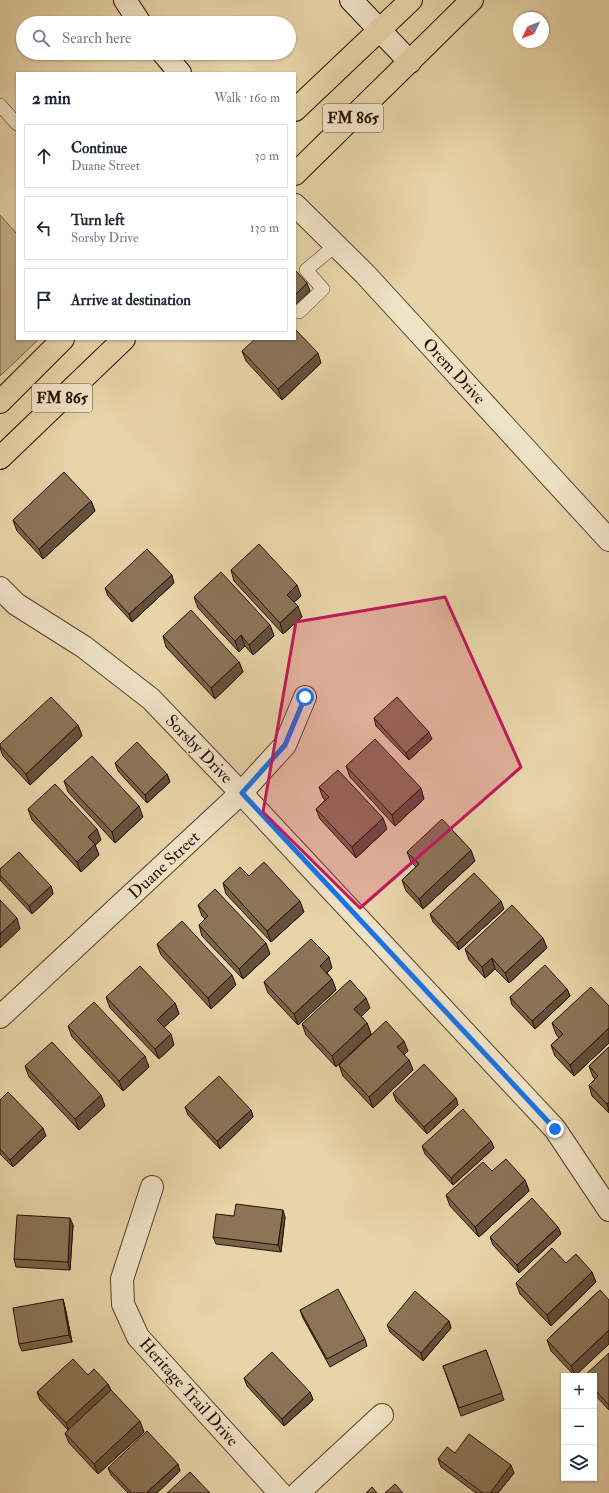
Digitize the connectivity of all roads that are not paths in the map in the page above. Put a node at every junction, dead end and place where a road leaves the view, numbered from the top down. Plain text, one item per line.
1 (125, 0) edge
2 (351, 0) edge
3 (411, 0) edge
4 (472, 0) edge
5 (135, 16) edge
6 (380, 30) junction
7 (169, 60) edge
8 (410, 62) junction
9 (179, 72) edge
10 (0, 105) edge
11 (296, 109) edge
12 (16, 123) edge
13 (296, 173) edge
14 (296, 206) edge
15 (336, 245) junction
16 (296, 312) edge
17 (62, 340) edge
18 (123, 340) edge
19 (0, 402) edge
20 (0, 458) edge
21 (609, 540) edge
22 (0, 588) edge
23 (305, 697) dead end
24 (242, 793) junction
25 (0, 1017) edge
26 (152, 1187) dead end
27 (609, 1210) edge
28 (382, 1415) dead end
29 (280, 1493) edge
30 (298, 1493) edge

1 - 5 street
2 - 6 street
3 - 6 main road, FM 865
4 - 8 main road, FM 865
6 - 8 street
6 - 11 main road, FM 865
7 - 9 street
8 - 13 main road, FM 865
10 - 12 lane
14 - 15 street, Orem Drive
15 - 16 lane
15 - 21 street, Orem Drive
17 - 19 main road, FM 865
18 - 20 main road, FM 865
22 - 24 street, Sorsby Drive
23 - 24 street, Duane Street
24 - 25 street, Duane Street
24 - 27 street, Sorsby Drive
26 - 29 street, Heritage Trail Drive
28 - 30 street

